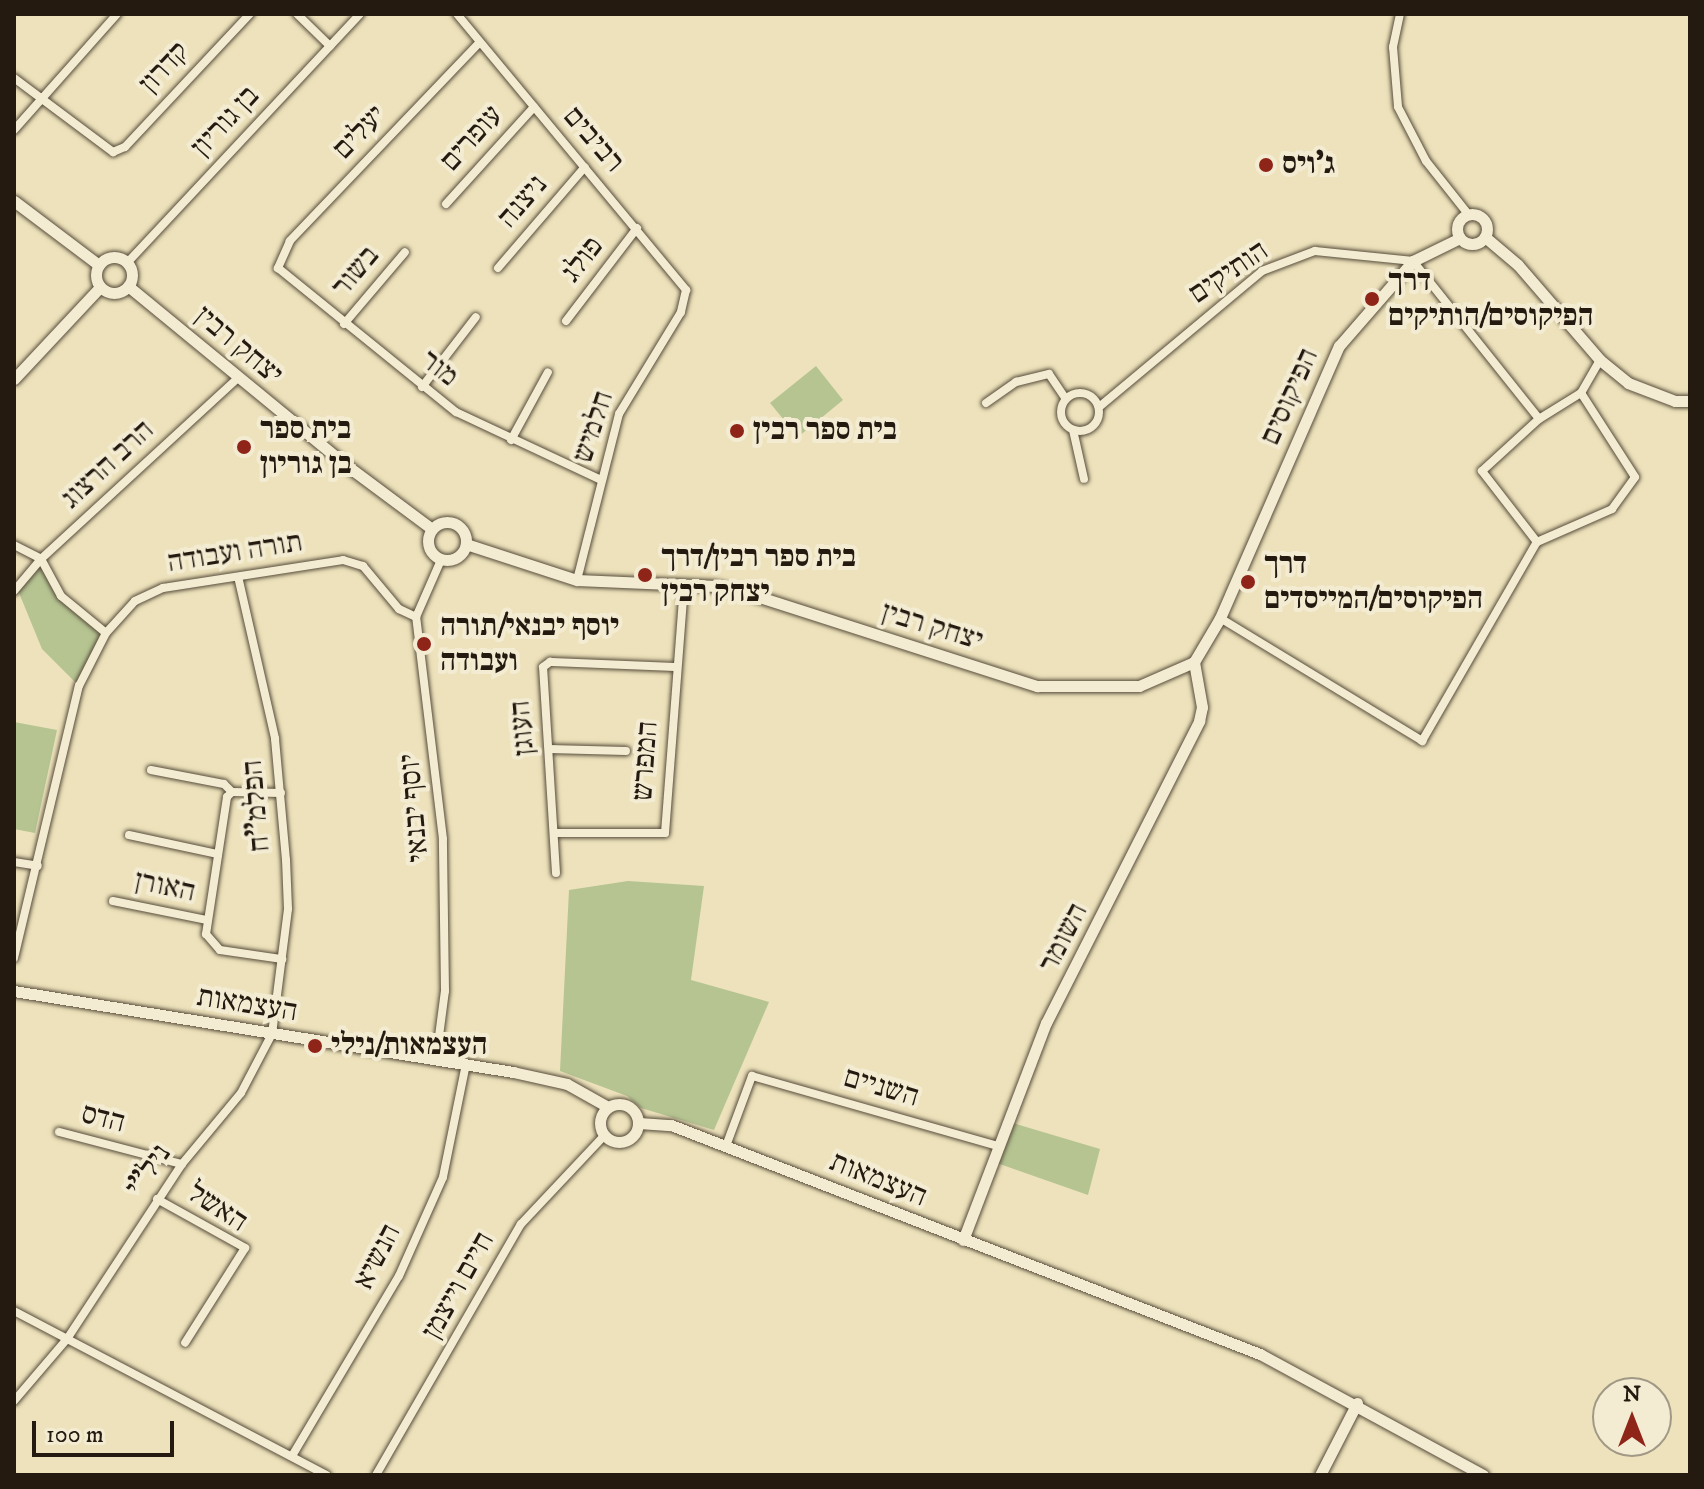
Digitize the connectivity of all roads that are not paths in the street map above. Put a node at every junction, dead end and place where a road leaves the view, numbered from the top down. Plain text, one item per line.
1 (117, 14) edge
2 (250, 14) edge
3 (297, 14) edge
4 (360, 14) edge
5 (457, 14) edge
6 (1400, 14) edge
7 (479, 43) junction
8 (330, 46) junction
9 (14, 78) edge
10 (42, 96) junction
11 (534, 107) junction
12 (14, 130) edge
13 (585, 167) junction
14 (14, 201) edge
15 (446, 204) dead end
16 (1468, 214) junction
17 (637, 228) junction
18 (1485, 237) junction
19 (1460, 238) junction
20 (405, 252) dead end
21 (278, 258) joint
22 (1413, 261) junction
23 (127, 263) junction
24 (99, 265) junction
25 (498, 268) dead end
26 (128, 286) junction
27 (100, 287) junction
28 (684, 300) joint
29 (476, 317) dead end
30 (566, 321) dead end
31 (344, 324) junction
32 (1600, 360) junction
33 (548, 372) dead end
34 (238, 378) junction
35 (14, 379) edge
36 (422, 387) junction
37 (1581, 393) junction
38 (1066, 399) junction
39 (1690, 401) edge
40 (986, 403) dead end
41 (1099, 407) junction
42 (1539, 419) junction
43 (1073, 430) junction
44 (511, 440) junction
45 (1084, 479) dead end
46 (601, 480) junction
47 (432, 529) junction
48 (1537, 542) junction
49 (466, 544) junction
50 (14, 545) edge
51 (41, 559) junction
52 (441, 560) junction
53 (238, 577) junction
54 (577, 580) junction
55 (684, 585) junction
56 (14, 591) edge
57 (416, 617) junction
58 (1220, 618) junction
59 (106, 633) junction
60 (1194, 662) junction
61 (677, 667) junction
62 (549, 749) junction
63 (626, 751) dead end
64 (151, 770) dead end
65 (232, 792) junction
66 (281, 793) junction
67 (555, 833) junction
68 (129, 835) dead end
69 (218, 854) junction
70 (14, 862) edge
71 (38, 866) junction
72 (556, 873) dead end
73 (113, 901) dead end
74 (206, 920) junction
75 (14, 958) edge
76 (282, 959) junction
77 (14, 991) edge
78 (272, 1034) junction
79 (436, 1059) junction
80 (466, 1064) junction
81 (608, 1107) junction
82 (639, 1123) junction
83 (59, 1132) dead end
84 (604, 1136) junction
85 (726, 1146) junction
86 (998, 1146) junction
87 (182, 1164) junction
88 (157, 1199) junction
89 (963, 1240) junction
90 (14, 1311) edge
91 (67, 1339) junction
92 (185, 1343) dead end
93 (14, 1401) edge
94 (1357, 1403) junction
95 (292, 1456) junction
96 (327, 1475) edge
97 (376, 1475) edge
98 (1320, 1475) edge
99 (1483, 1475) edge

1 - 10 street
2 - 10 street, קדרון
3 - 8 street
4 - 8 street, בן גוריון
5 - 7 street, רביבים
6 - 16 street
7 - 11 street, רביבים
7 - 21 street, יעלים
8 - 23 street, בן גוריון
9 - 10 street
10 - 12 street
11 - 13 street, רביבים
11 - 15 street, עופרים
13 - 17 street, רביבים
13 - 25 street, ניצנה
14 - 24 street
16 - 18 street
16 - 19 street
17 - 28 street, רביבים
17 - 30 street, פולג
18 - 19 street
18 - 32 street
19 - 22 street, הפיקוסים
20 - 31 street, בשור
21 - 31 street, מור
22 - 41 street, הותיקים
22 - 42 street
22 - 58 street, הפיקוסים
23 - 24 street
23 - 26 street
24 - 27 street
26 - 27 street
26 - 34 street, יצחק רבין
27 - 35 street
28 - 46 street, חלמיש
29 - 36 street
31 - 36 street, מור
32 - 37 street
32 - 39 street
33 - 44 street
34 - 47 street, יצחק רבין
34 - 51 street, הרב הרצוג
36 - 44 street, מור
37 - 42 street
37 - 48 street
38 - 40 street
38 - 41 street
38 - 43 street
41 - 43 street
42 - 48 street
43 - 45 street
44 - 46 street, מור
46 - 54 street, חלמיש
47 - 49 street
47 - 52 street
48 - 58 street
49 - 52 street
49 - 54 street, יצחק רבין
50 - 51 street
51 - 56 street, הרב הרצוג
51 - 59 street
52 - 57 street
53 - 57 street, תורה ועבודה
53 - 59 street, תורה ועבודה
53 - 66 street, הפלמ"ח
54 - 55 street, יצחק רבין
55 - 60 street, יצחק רבין
55 - 61 street, המפרש
57 - 79 street, יוסף יבנאי
58 - 60 street
59 - 71 street, תורה ועבודה
60 - 86 street, השומר
61 - 62 street, העוגן
61 - 67 street, המפרש
62 - 63 street
62 - 67 street, העוגן
64 - 65 street
65 - 66 street
65 - 69 street, האורן
66 - 76 street, הפלמ"ח
67 - 72 street, העוגן
68 - 69 street, האורן
69 - 74 street, האורן
70 - 71 street
71 - 75 street, תורה ועבודה
73 - 74 street, האורן
74 - 76 street, האורן
76 - 78 street, הפלמ"ח
77 - 78 street, העצמאות
78 - 79 street, העצמאות
78 - 87 street, ניל"י
79 - 80 street, העצמאות
80 - 81 street, העצמאות
80 - 95 street, הנשיא
81 - 82 street
81 - 84 street
82 - 84 street
82 - 85 street, העצמאות
83 - 87 street, הדס
84 - 97 street, חיים וייצמן
85 - 86 street, השניים
85 - 89 street, העצמאות
86 - 89 street, השומר
87 - 88 street, ניל"י
88 - 91 street, ניל"י
88 - 92 street, האשל
89 - 94 street, העצמאות
90 - 91 street
91 - 93 street, ניל"י
91 - 95 street
94 - 98 street
94 - 99 street, העצמאות
95 - 96 street

